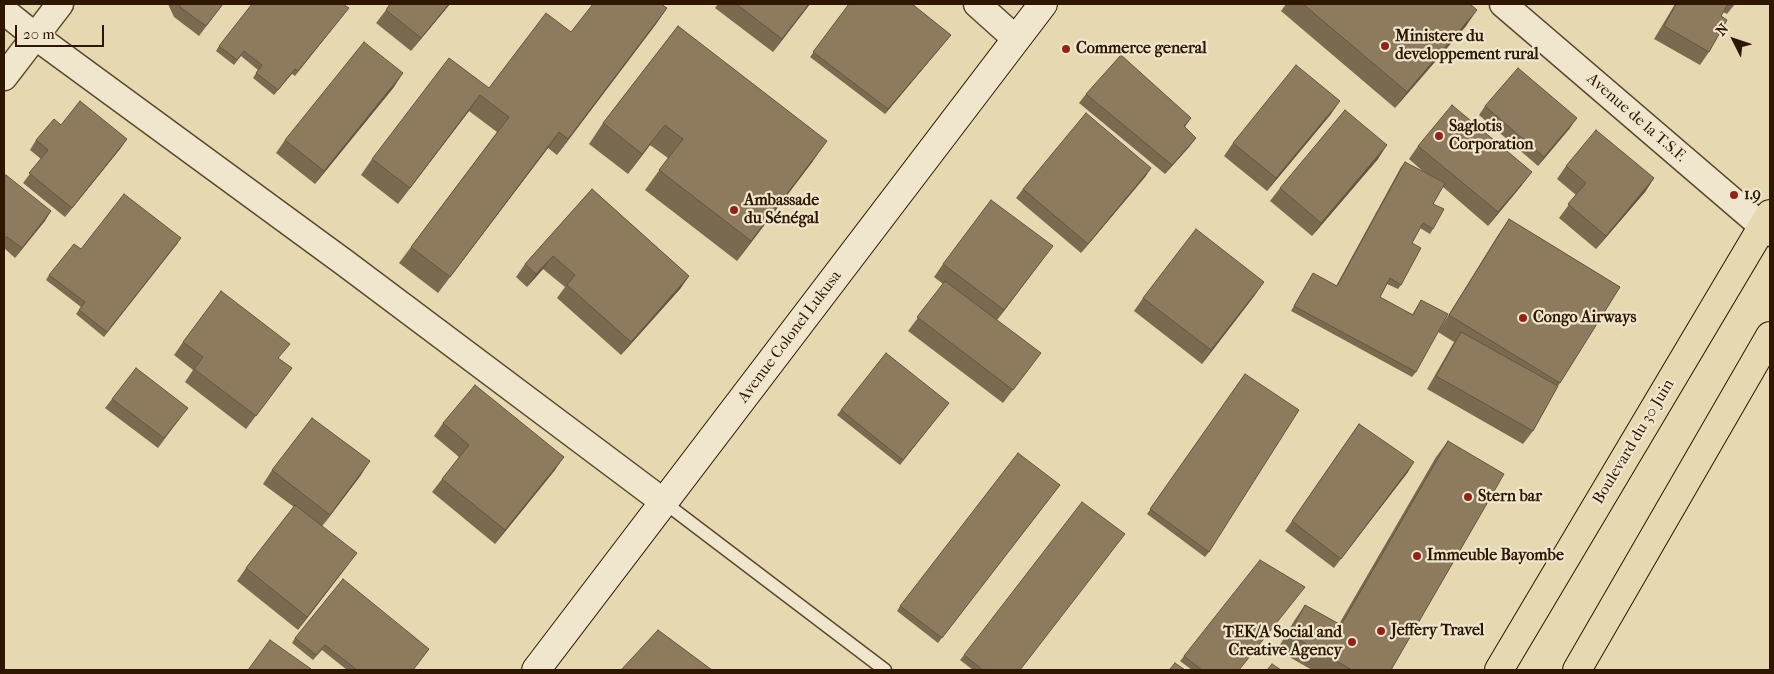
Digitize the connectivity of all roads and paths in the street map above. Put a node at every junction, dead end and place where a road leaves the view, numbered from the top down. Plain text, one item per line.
1 (60, 4) edge
2 (976, 4) edge
3 (1043, 4) edge
4 (1503, 4) edge
5 (4, 11) edge
6 (35, 36) junction
7 (1016, 39) junction
8 (4, 77) edge
9 (1768, 224) edge
10 (1770, 336) edge
11 (665, 503) junction
12 (536, 670) edge
13 (885, 670) edge
14 (1498, 670) edge
15 (1577, 670) edge

1 - 6 street
2 - 7 street
3 - 7 main road, Avenue Colonel Lukusa
4 - 9 street, Avenue de la T.S.F.
5 - 6 street
6 - 8 street
6 - 11 street
7 - 11 main road, Avenue Colonel Lukusa
9 - 14 main road, Boulevard du 30 Juin
10 - 15 main road
11 - 12 main road, Avenue Colonel Lukusa
11 - 13 lane

